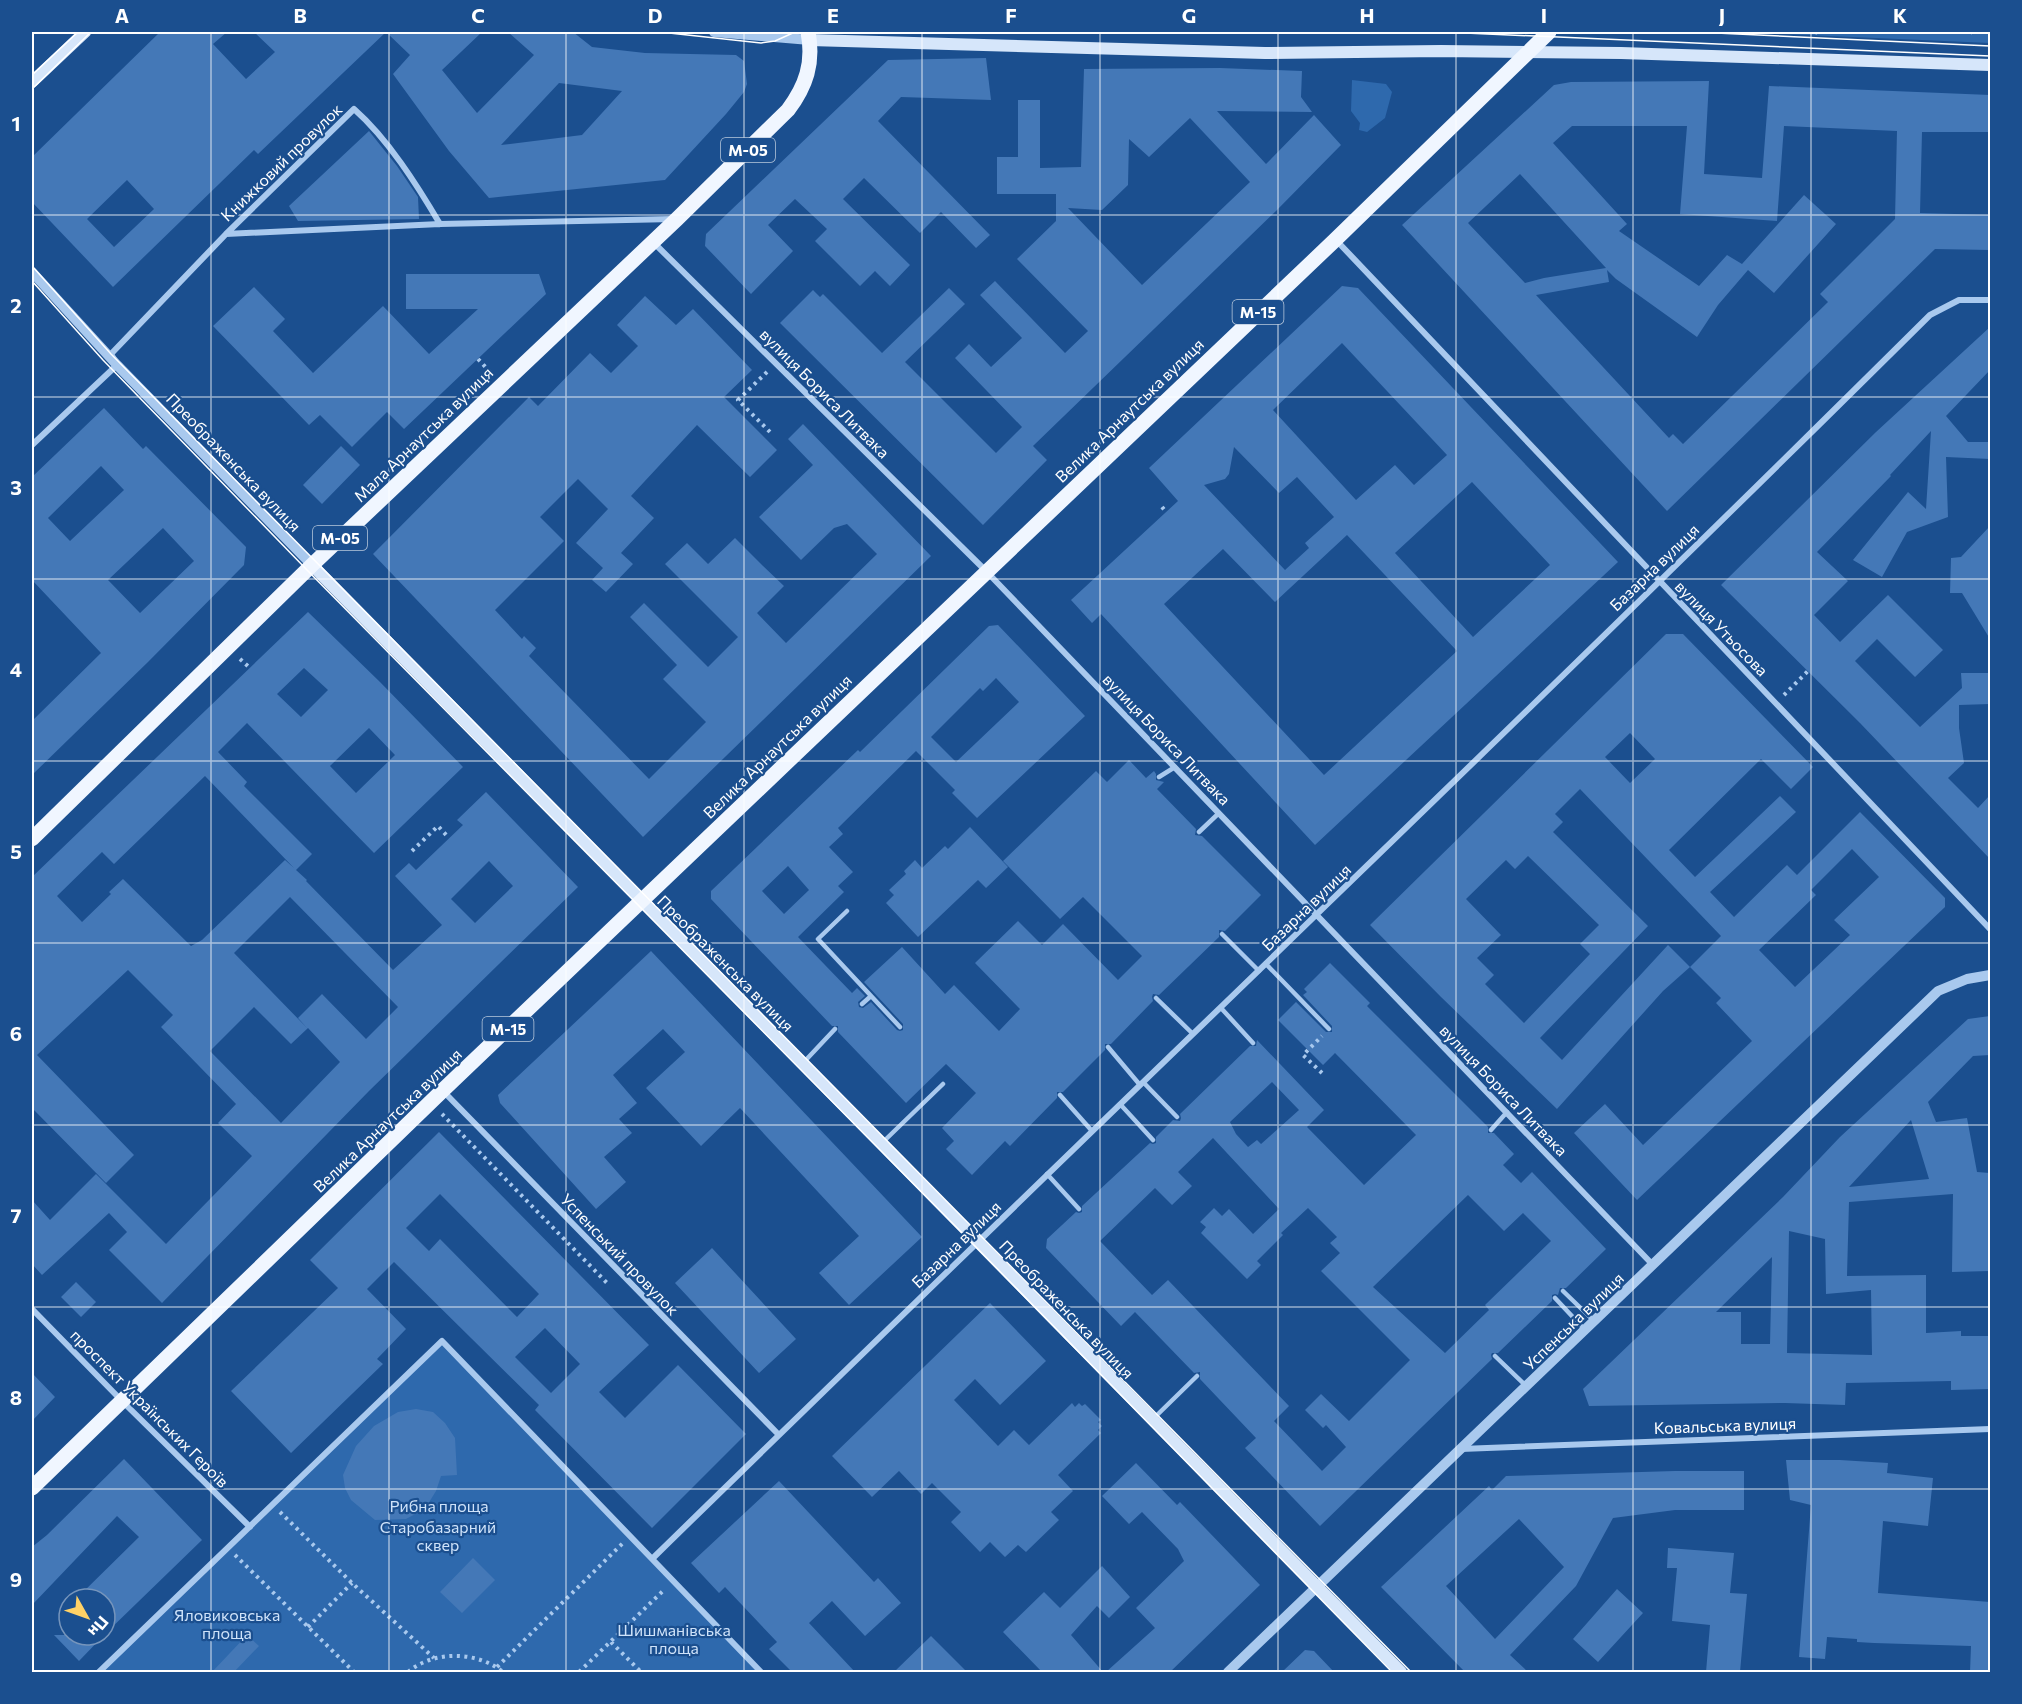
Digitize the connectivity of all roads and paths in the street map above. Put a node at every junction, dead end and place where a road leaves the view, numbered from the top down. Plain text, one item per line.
1 (85, 32) edge
2 (714, 32) edge
3 (1550, 32) edge
4 (809, 36) edge
5 (1528, 52) junction
6 (1990, 65) edge
7 (32, 82) edge
8 (677, 219) junction
9 (440, 224) junction
10 (226, 234) junction
11 (1335, 240) junction
12 (653, 242) junction
13 (32, 272) edge
14 (1990, 300) edge
15 (776, 363) junction
16 (117, 365) junction
17 (771, 433) dead end
18 (32, 445) edge
19 (1162, 507) dead end
20 (1166, 512) dead end
21 (312, 565) junction
22 (986, 571) junction
23 (1659, 582) junction
24 (240, 658) dead end
25 (250, 668) dead end
26 (1808, 671) dead end
27 (1775, 704) junction
28 (1175, 767) junction
29 (1159, 777) dead end
30 (1220, 813) junction
31 (1199, 832) dead end
32 (449, 838) dead end
33 (32, 839) edge
34 (412, 851) dead end
35 (641, 901) junction
36 (847, 911) dead end
37 (1317, 915) junction
38 (1990, 929) edge
39 (1222, 934) dead end
40 (1266, 964) junction
41 (1259, 971) junction
42 (1990, 975) edge
43 (872, 996) junction
44 (1156, 998) dead end
45 (862, 1004) dead end
46 (1221, 1008) junction
47 (900, 1027) dead end
48 (835, 1029) dead end
49 (1329, 1029) joint
50 (1193, 1034) junction
51 (1253, 1043) dead end
52 (1108, 1047) dead end
53 (802, 1064) junction
54 (1322, 1073) dead end
55 (1142, 1083) junction
56 (943, 1084) dead end
57 (442, 1091) junction
58 (1060, 1095) dead end
59 (1120, 1104) junction
60 (1507, 1112) junction
61 (442, 1114) dead end
62 (1177, 1117) dead end
63 (1491, 1130) dead end
64 (1092, 1131) junction
65 (1153, 1140) dead end
66 (881, 1144) junction
67 (1047, 1174) junction
68 (1079, 1209) dead end
69 (978, 1241) junction
70 (1653, 1265) junction
71 (607, 1283) dead end
72 (1563, 1290) dead end
73 (1555, 1298) dead end
74 (32, 1309) edge
75 (1594, 1321) junction
76 (1585, 1330) junction
77 (1495, 1356) dead end
78 (1197, 1376) dead end
79 (1526, 1386) junction
80 (122, 1401) junction
81 (1152, 1420) junction
82 (1990, 1429) edge
83 (779, 1435) junction
84 (1461, 1449) junction
85 (32, 1488) edge
86 (273, 1505) junction
87 (250, 1527) junction
88 (630, 1536) junction
89 (228, 1548) junction
90 (652, 1559) junction
91 (673, 1581) junction
92 (352, 1583) junction
93 (1317, 1587) junction
94 (308, 1627) junction
95 (611, 1642) junction
96 (434, 1658) junction
97 (497, 1667) junction
98 (99, 1672) edge
99 (354, 1672) edge
100 (408, 1672) edge
101 (503, 1672) edge
102 (579, 1672) edge
103 (641, 1672) edge
104 (761, 1672) edge
105 (1228, 1672) edge
106 (1401, 1672) edge

1 - 7 main road
2 - 4 street
3 - 5 main road, Велика Арнаутська вулиця / М-15
4 - 5 main road
4 - 8 main road, Мала Арнаутська вулиця / М-05
5 - 6 main road
5 - 11 main road, Велика Арнаутська вулиця / М-15
8 - 9 street, Книжковий провулок
8 - 12 main road, Мала Арнаутська вулиця / М-05
9 - 10 street, Книжковий провулок
9 - 10 street, Книжковий провулок
10 - 16 street, Книжковий провулок
11 - 22 main road, Велика Арнаутська вулиця / М-15
11 - 23 street, вулиця Утьосова
12 - 15 street, вулиця Бориса Литвака
12 - 21 main road, Мала Арнаутська вулиця / М-05
13 - 16 street, Преображенська вулиця
14 - 23 street, Базарна вулиця
15 - 17 path
15 - 22 street, вулиця Бориса Литвака
16 - 18 street
16 - 21 street, Преображенська вулиця
19 - 20 path
21 - 33 main road, Мала Арнаутська вулиця / М-05
21 - 35 main road, Преображенська вулиця
22 - 28 street, вулиця Бориса Литвака
22 - 35 main road, Велика Арнаутська вулиця / М-15
23 - 27 street, вулиця Утьосова
23 - 37 street, Базарна вулиця
24 - 25 path
26 - 27 path
27 - 38 street, вулиця Утьосова
28 - 29 lane
28 - 30 street, вулиця Бориса Литвака
30 - 31 lane
30 - 37 street, вулиця Бориса Литвака
32 - 34 path
35 - 53 main road, Преображенська вулиця
35 - 57 main road, Велика Арнаутська вулиця / М-15
36 - 43 lane
37 - 40 street, Базарна вулиця
37 - 60 street, вулиця Бориса Литвака
39 - 41 lane
40 - 41 street, Базарна вулиця
40 - 49 lane
41 - 46 street, Базарна вулиця
42 - 70 street, Успенська вулиця
43 - 45 lane
43 - 47 lane
44 - 50 lane
46 - 50 street, Базарна вулиця
46 - 51 lane
48 - 53 lane
49 - 54 path
50 - 55 street, Базарна вулиця
52 - 55 lane
53 - 66 main road, Преображенська вулиця
55 - 59 street, Базарна вулиця
55 - 62 lane
56 - 66 lane
57 - 80 main road, Велика Арнаутська вулиця / М-15
57 - 83 street, Успенський провулок
58 - 64 lane
59 - 64 street, Базарна вулиця
59 - 65 lane
60 - 63 lane
60 - 70 street, вулиця Бориса Литвака
61 - 71 path
64 - 67 street, Базарна вулиця
66 - 69 main road, Преображенська вулиця
67 - 68 lane
67 - 69 street, Базарна вулиця
69 - 81 main road, Преображенська вулиця
69 - 83 street, Базарна вулиця
70 - 75 street, Успенська вулиця
72 - 75 lane
73 - 76 lane
74 - 80 street, проспект Українських Героїв
75 - 76 street, Успенська вулиця
76 - 79 street, Успенська вулиця
77 - 79 lane
78 - 81 lane
79 - 84 street, Успенська вулиця
80 - 85 main road, Велика Арнаутська вулиця / М-15
80 - 87 street, проспект Українських Героїв
81 - 93 main road, Преображенська вулиця
82 - 84 street, Ковальська вулиця
83 - 90 street, Базарна вулиця
84 - 93 street, Успенська вулиця
86 - 87 street
86 - 88 street
86 - 92 path
87 - 89 street
88 - 90 street
88 - 97 path
89 - 94 path
89 - 98 street
90 - 91 street
91 - 95 path
91 - 104 street
92 - 94 path
92 - 96 path
93 - 105 street, Успенська вулиця
93 - 106 main road, Преображенська вулиця
94 - 99 path
95 - 102 path
95 - 103 path
96 - 97 path
96 - 100 path
97 - 101 path

